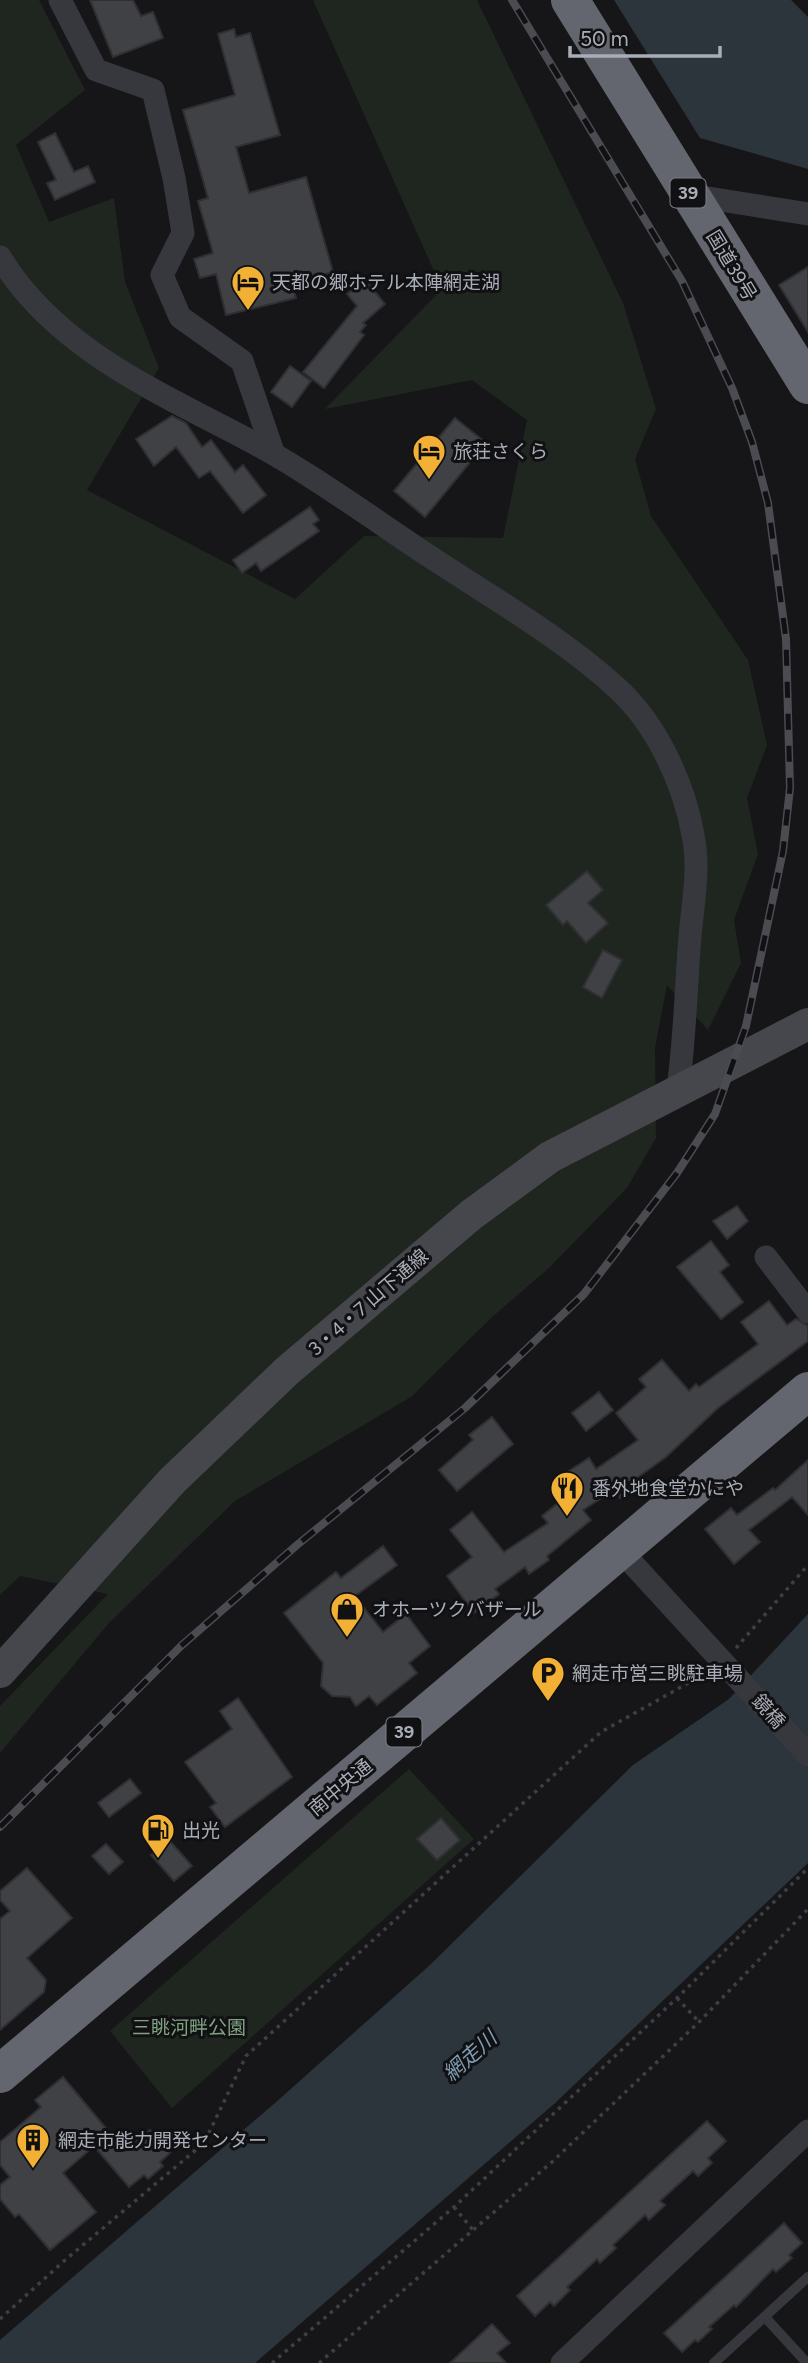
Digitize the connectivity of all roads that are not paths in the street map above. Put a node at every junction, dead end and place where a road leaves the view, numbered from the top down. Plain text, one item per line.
1 (60, 0) edge
2 (570, 0) edge
3 (689, 195) junction
4 (808, 214) edge
5 (0, 257) edge
6 (808, 385) edge
7 (273, 452) junction
8 (808, 1024) edge
9 (678, 1089) junction
10 (766, 1257) dead end
11 (808, 1312) edge
12 (808, 1391) edge
13 (620, 1550) junction
14 (0, 1672) edge
15 (808, 1755) edge
16 (0, 2074) edge
17 (808, 2131) edge
18 (808, 2277) edge
19 (765, 2317) junction
20 (562, 2363) edge
21 (714, 2363) edge
22 (807, 2363) edge

1 - 7 street
2 - 3 highway, 国道39号 / 39
3 - 4 street
3 - 6 highway, 国道39号 / 39
5 - 7 street
7 - 9 street
8 - 9 street, 3・4・7 山下通線
9 - 14 street, 3・4・7 山下通線
10 - 11 street
12 - 13 highway, 南中央通 / 39
13 - 15 street, 鏡橋
13 - 16 highway, 南中央通 / 39
17 - 20 street
18 - 19 lane
19 - 21 lane
19 - 22 lane

